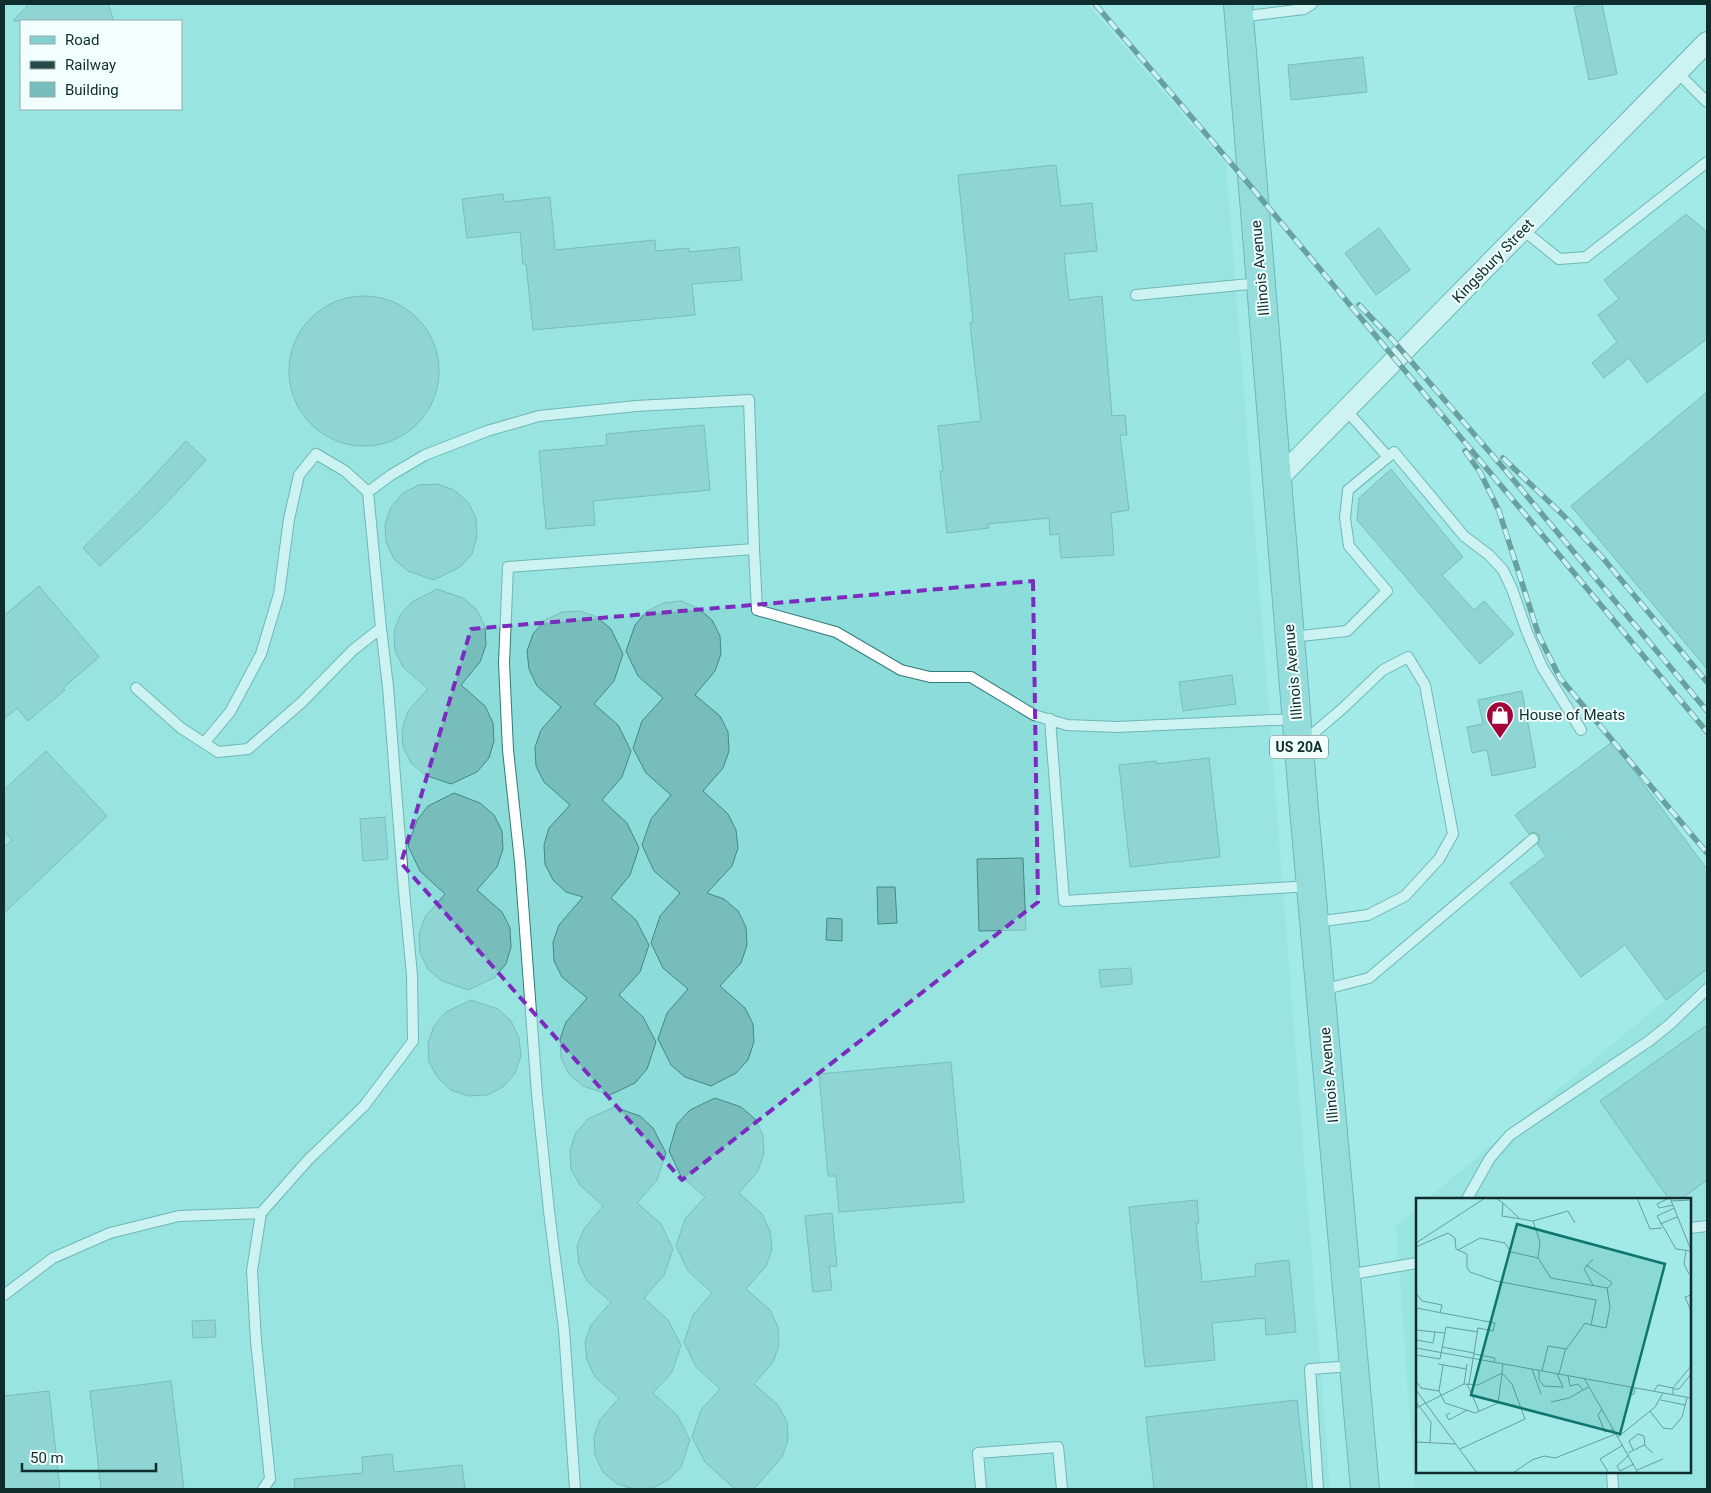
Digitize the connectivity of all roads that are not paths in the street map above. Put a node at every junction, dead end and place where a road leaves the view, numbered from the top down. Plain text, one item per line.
1 (1312, 4) edge
2 (1239, 11) edge
3 (1707, 42) edge
4 (1678, 72) junction
5 (1707, 102) edge
6 (1707, 162) edge
7 (1523, 230) junction
8 (1261, 282) junction
9 (1136, 295) dead end
10 (1346, 410) junction
11 (1388, 457) junction
12 (1277, 480) junction
13 (368, 492) junction
14 (754, 549) junction
15 (381, 628) junction
16 (1290, 637) junction
17 (136, 688) dead end
18 (1050, 719) junction
19 (1581, 730) dead end
20 (1298, 732) junction
21 (204, 743) junction
22 (1533, 839) dead end
23 (1311, 886) junction
24 (1314, 922) junction
25 (1707, 989) edge
26 (1321, 990) junction
27 (1468, 1198) edge
28 (261, 1213) junction
29 (1707, 1226) edge
30 (1691, 1228) edge
31 (1416, 1263) edge
32 (1347, 1275) junction
33 (4, 1295) edge
34 (1355, 1366) junction
35 (1612, 1473) edge
36 (263, 1489) edge
37 (575, 1489) edge
38 (981, 1489) edge
39 (1062, 1489) edge
40 (1318, 1489) edge
41 (1365, 1489) edge
42 (1614, 1489) edge

1 - 2 lane
2 - 8 main road, Illinois Avenue / US 20A
3 - 4 street, Kingsbury Street
4 - 5 lane
4 - 7 street, Kingsbury Street
6 - 7 lane
7 - 10 street, Kingsbury Street
8 - 9 lane
8 - 12 main road, Illinois Avenue / US 20A
10 - 11 lane
10 - 12 street, Kingsbury Street
11 - 16 lane
11 - 19 lane
12 - 16 main road, Illinois Avenue / US 20A
13 - 14 lane
13 - 15 lane
13 - 21 lane
14 - 18 lane
14 - 37 lane
15 - 21 lane
15 - 28 lane
16 - 20 main road, Illinois Avenue / US 20A
17 - 21 lane
18 - 20 lane
18 - 23 lane
20 - 23 main road, Illinois Avenue / US 20A
20 - 24 lane
22 - 26 lane
23 - 24 main road, Illinois Avenue / US 20A
24 - 26 main road, Illinois Avenue / US 20A
25 - 27 lane
26 - 32 main road, Illinois Avenue / US 20A
28 - 33 lane
28 - 36 lane
29 - 30 lane
31 - 32 lane
32 - 34 main road, Illinois Avenue / US 20A
34 - 40 lane
34 - 41 main road, Illinois Avenue / US 20A
35 - 42 lane
38 - 39 lane

